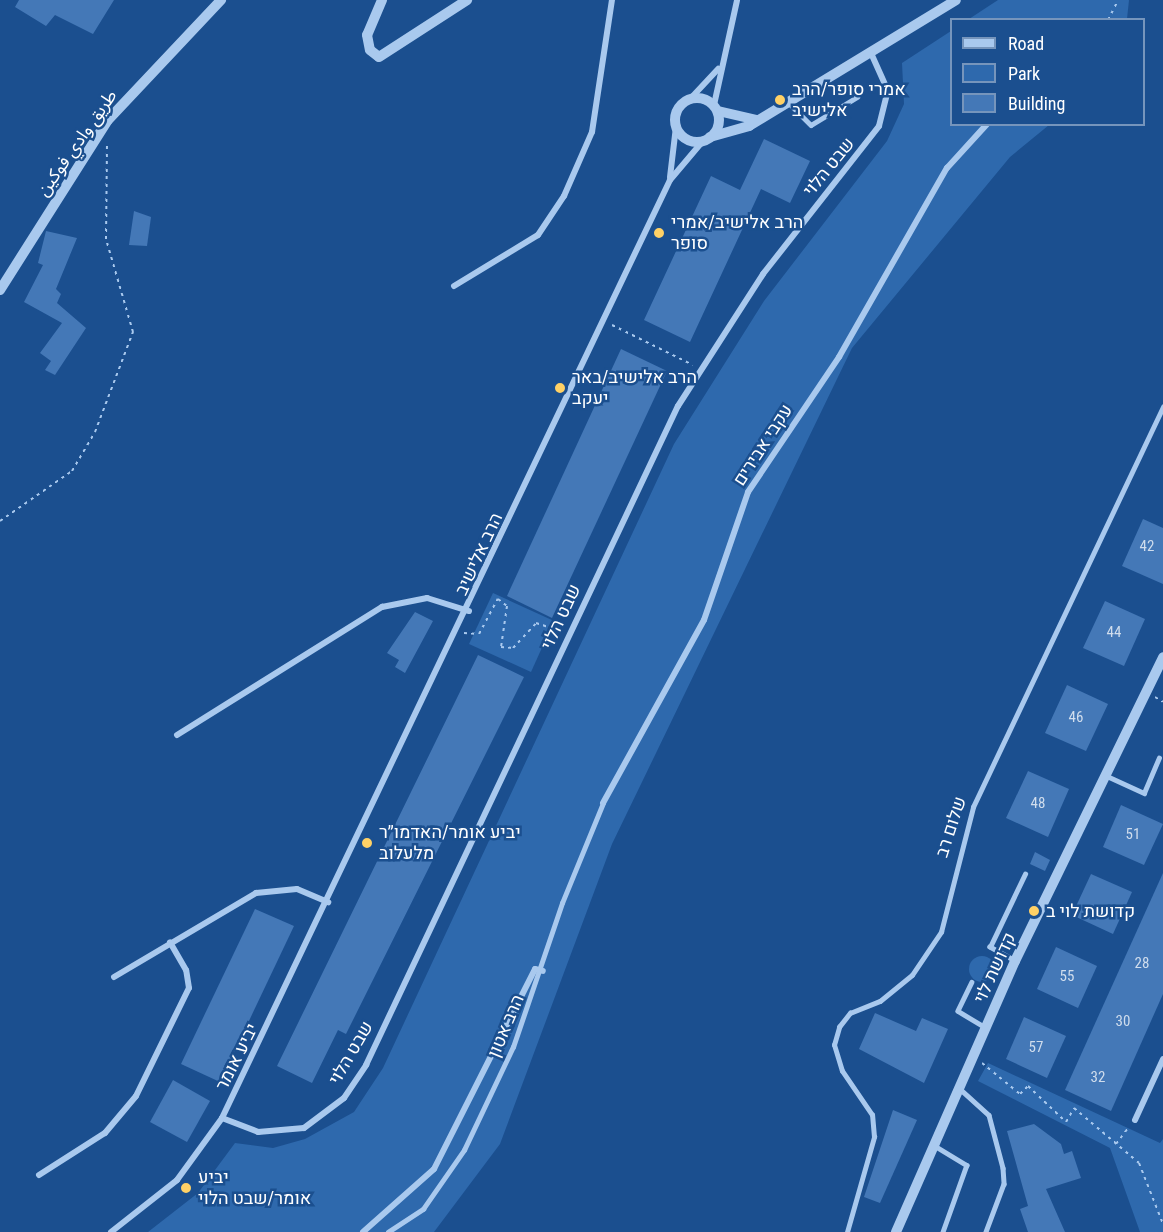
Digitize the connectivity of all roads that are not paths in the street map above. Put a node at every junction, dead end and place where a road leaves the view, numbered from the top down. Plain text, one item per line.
1 (221, 0) edge
2 (382, 0) edge
3 (467, 0) edge
4 (612, 0) edge
5 (737, 0) edge
6 (956, 0) edge
7 (871, 53) junction
8 (722, 63) junction
9 (857, 97) dead end
10 (691, 98) junction
11 (789, 104) junction
12 (716, 108) junction
13 (763, 118) junction
14 (985, 126) edge
15 (676, 127) junction
16 (707, 139) junction
17 (670, 180) junction
18 (454, 286) dead end
19 (0, 290) edge
20 (1163, 407) edge
21 (469, 611) junction
22 (1163, 657) edge
23 (177, 735) dead end
24 (1159, 758) dead end
25 (1107, 776) junction
26 (603, 803) joint
27 (1025, 874) dead end
28 (328, 902) junction
29 (311, 939) joint
30 (170, 942) junction
31 (1015, 962) junction
32 (543, 971) junction
33 (114, 977) dead end
34 (972, 982) dead end
35 (985, 1027) junction
36 (1163, 1059) edge
37 (959, 1088) junction
38 (222, 1119) junction
39 (1135, 1120) road end
40 (931, 1144) junction
41 (39, 1175) dead end
42 (111, 1232) edge
43 (363, 1232) edge
44 (388, 1232) edge
45 (847, 1232) edge
46 (896, 1232) edge
47 (943, 1232) edge
48 (987, 1232) edge

1 - 19 street, طريق وادي فوکين
2 - 3 street
4 - 18 street
5 - 8 street
6 - 7 street
7 - 11 street
7 - 38 street, שבט הלוי
8 - 10 street
8 - 12 street
9 - 11 lane
10 - 12 street
10 - 15 street
11 - 13 street
12 - 13 street
12 - 16 street
13 - 16 street
14 - 26 street, עקבי אבירים
15 - 16 street
15 - 17 street
16 - 17 street
17 - 21 street, הרב אלישיב
20 - 45 lane, שלום רב
21 - 23 street
21 - 28 street, הרב אלישיב
22 - 25 street, קדושת לוי
24 - 25 lane
25 - 31 street, קדושת לוי
26 - 32 lane, הרב אטון
27 - 31 lane
28 - 29 street, הרב אלישיב
28 - 30 street
29 - 38 street, יביע אומר
30 - 33 street
30 - 41 street
31 - 35 street, קדושת לוי
32 - 43 street
32 - 44 lane, הרב אטון
34 - 35 lane
35 - 37 street, קדושת לוי
36 - 39 street
37 - 40 street, קדושת לוי
37 - 48 lane
38 - 42 street, יביע אומר
40 - 46 street, קדושת לוי
40 - 47 lane

